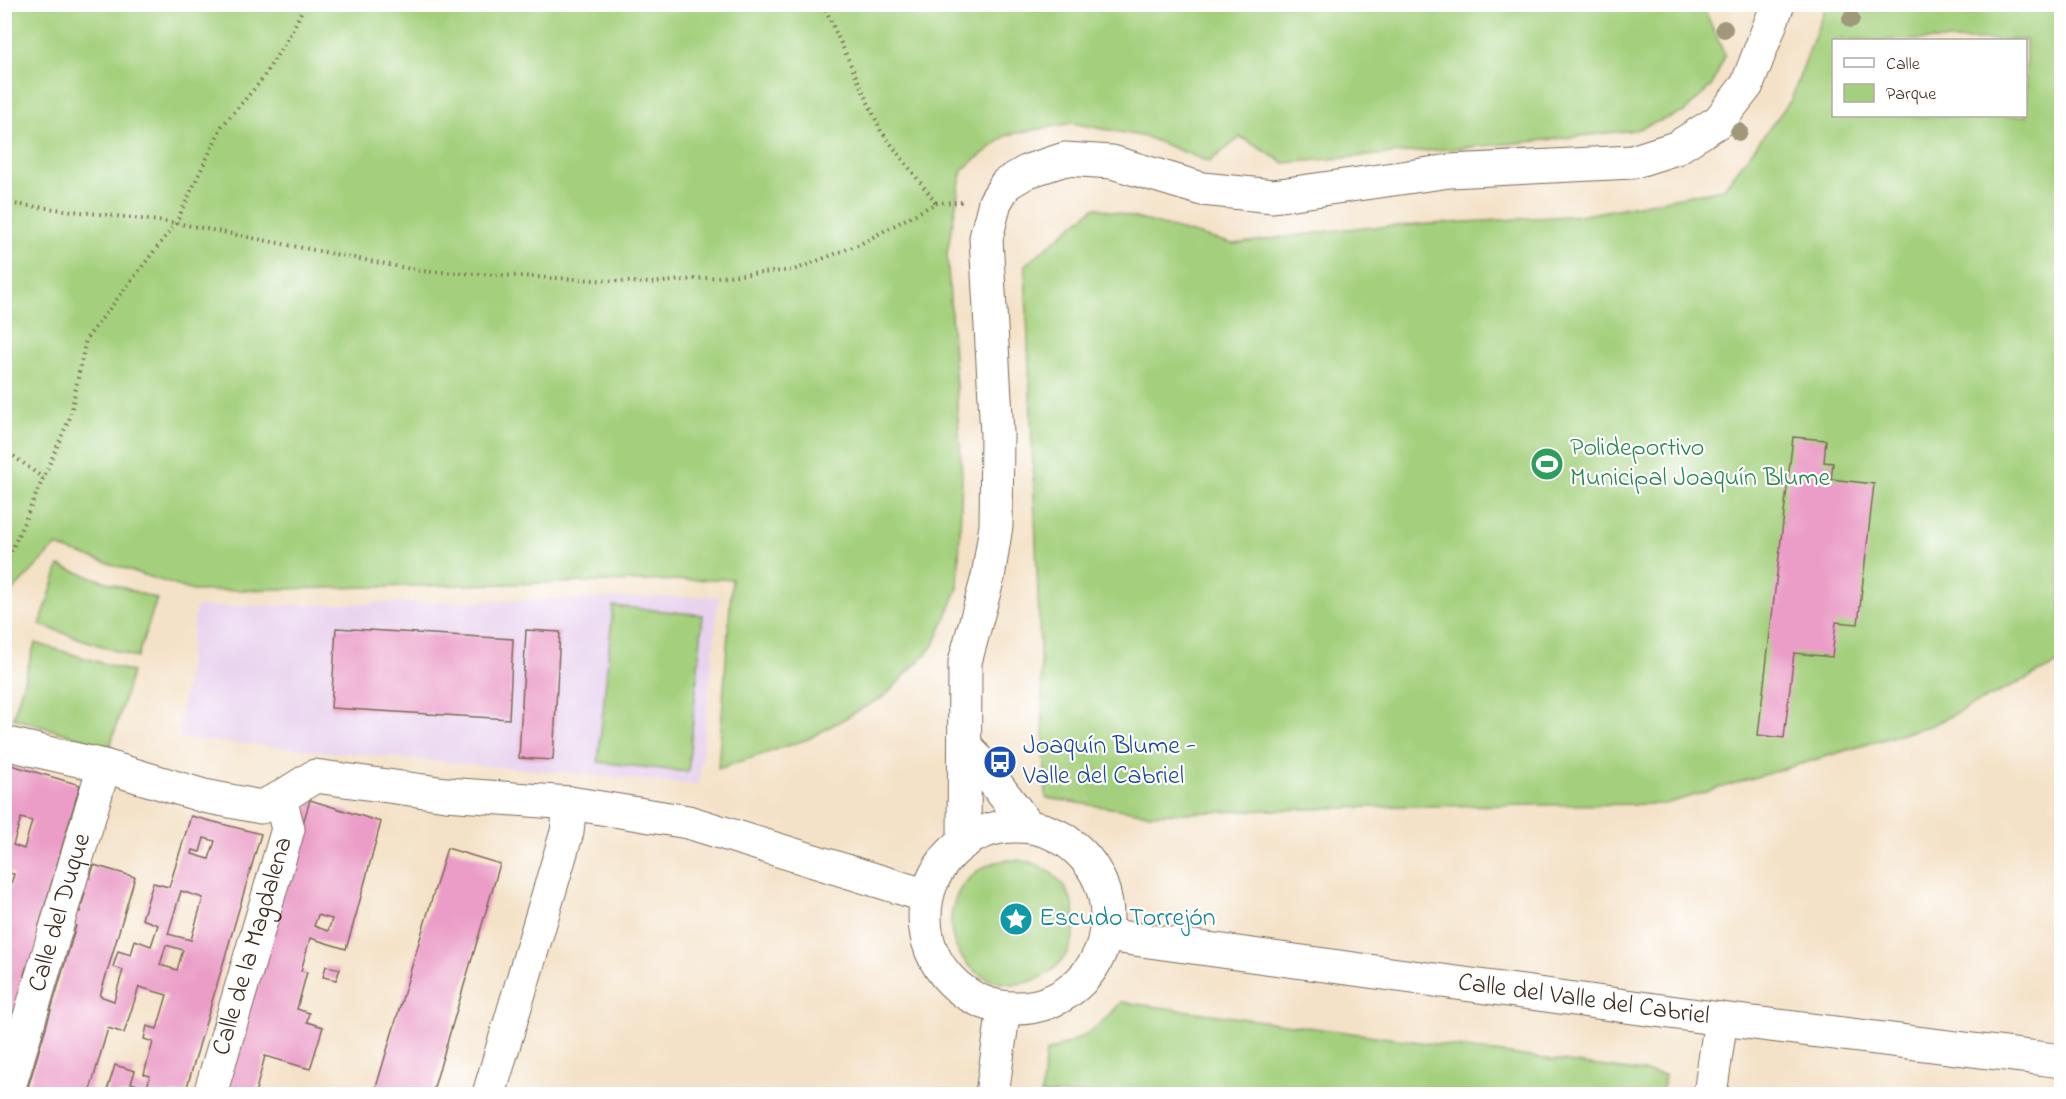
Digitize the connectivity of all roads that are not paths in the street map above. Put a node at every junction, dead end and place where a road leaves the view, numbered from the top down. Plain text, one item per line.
1 (1769, 8) edge
2 (4, 743) edge
3 (965, 744) junction
4 (104, 766) junction
5 (280, 798) junction
6 (570, 803) junction
7 (1028, 826) junction
8 (964, 842) junction
9 (927, 896) junction
10 (1105, 935) junction
11 (1004, 1008) junction
12 (1721, 1019) junction
13 (2061, 1061) edge
14 (7, 1095) edge
15 (210, 1095) edge
16 (489, 1095) edge
17 (992, 1095) edge
18 (1710, 1095) edge

1 - 3 street
2 - 4 street
3 - 7 street
3 - 8 street
4 - 5 street
4 - 14 street, Calle del Duque
5 - 6 street
5 - 15 street, Calle de la Magdalena
6 - 9 street
6 - 16 street
7 - 8 street
7 - 10 street
8 - 9 street
9 - 11 street
10 - 11 street
10 - 12 street, Calle del Valle del Cabriel
11 - 17 street
12 - 13 street, Calle del Valle del Cabriel
12 - 18 street

